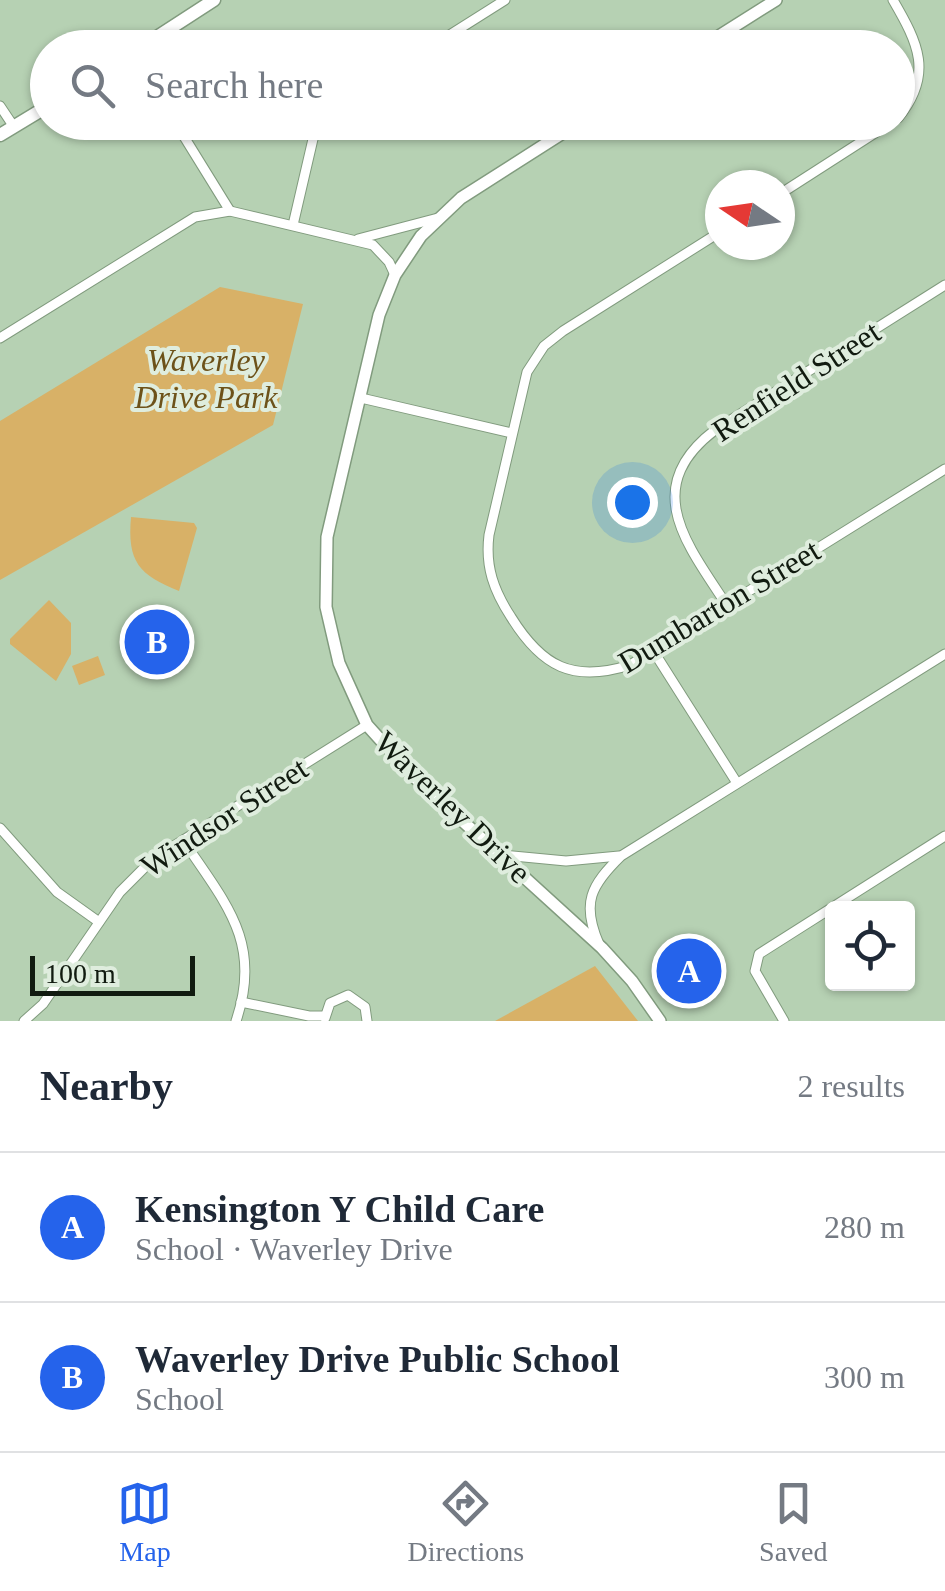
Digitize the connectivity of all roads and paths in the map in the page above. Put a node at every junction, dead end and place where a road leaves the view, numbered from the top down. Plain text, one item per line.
1 (504, 0) edge
2 (776, 0) edge
3 (892, 0) edge
4 (212, 1) edge
5 (168, 30) edge
6 (457, 30) edge
7 (728, 30) edge
8 (911, 30) edge
9 (915, 41) edge
10 (915, 88) edge
11 (0, 106) edge
12 (30, 117) edge
13 (14, 126) junction
14 (0, 135) edge
15 (186, 140) edge
16 (313, 140) edge
17 (551, 140) edge
18 (864, 140) edge
19 (795, 184) edge
20 (230, 210) junction
21 (438, 218) junction
22 (293, 225) junction
23 (356, 239) junction
24 (705, 242) edge
25 (394, 275) junction
26 (945, 286) edge
27 (0, 338) edge
28 (361, 398) junction
29 (512, 433) junction
30 (945, 469) edge
31 (726, 604) junction
32 (654, 652) junction
33 (945, 654) edge
34 (368, 724) junction
35 (737, 784) junction
36 (0, 829) edge
37 (945, 836) edge
38 (183, 840) junction
39 (502, 855) junction
40 (621, 856) junction
41 (99, 922) junction
42 (602, 948) junction
43 (241, 1002) junction
44 (326, 1019) edge
45 (24, 1021) edge
46 (236, 1021) edge
47 (367, 1021) edge
48 (660, 1021) edge
49 (784, 1021) edge

1 - 6 street
2 - 7 street
3 - 8 street
4 - 5 main road
9 - 10 street
11 - 13 street
12 - 13 main road
13 - 14 main road
15 - 20 street
16 - 22 street
17 - 21 street, Waverley Drive
18 - 19 street
20 - 22 street
20 - 27 street
21 - 23 street, Waverley Drive
21 - 25 street, Waverley Drive
22 - 23 street
23 - 25 street
24 - 29 street, Dumbarton Street
25 - 28 street, Waverley Drive
26 - 31 street, Renfield Street
28 - 29 street
28 - 34 street, Waverley Drive
29 - 32 street, Dumbarton Street
30 - 31 street, Dumbarton Street
31 - 32 street, Dumbarton Street
32 - 35 street
33 - 35 street
34 - 38 street, Windsor Street
34 - 39 street, Waverley Drive
35 - 40 street
36 - 41 street
37 - 49 street
38 - 41 street, Windsor Street
38 - 43 street
39 - 40 street
39 - 42 street, Waverley Drive
40 - 42 street
41 - 45 street, Windsor Street
42 - 48 street, Waverley Drive
43 - 44 street
43 - 46 street
44 - 47 street

